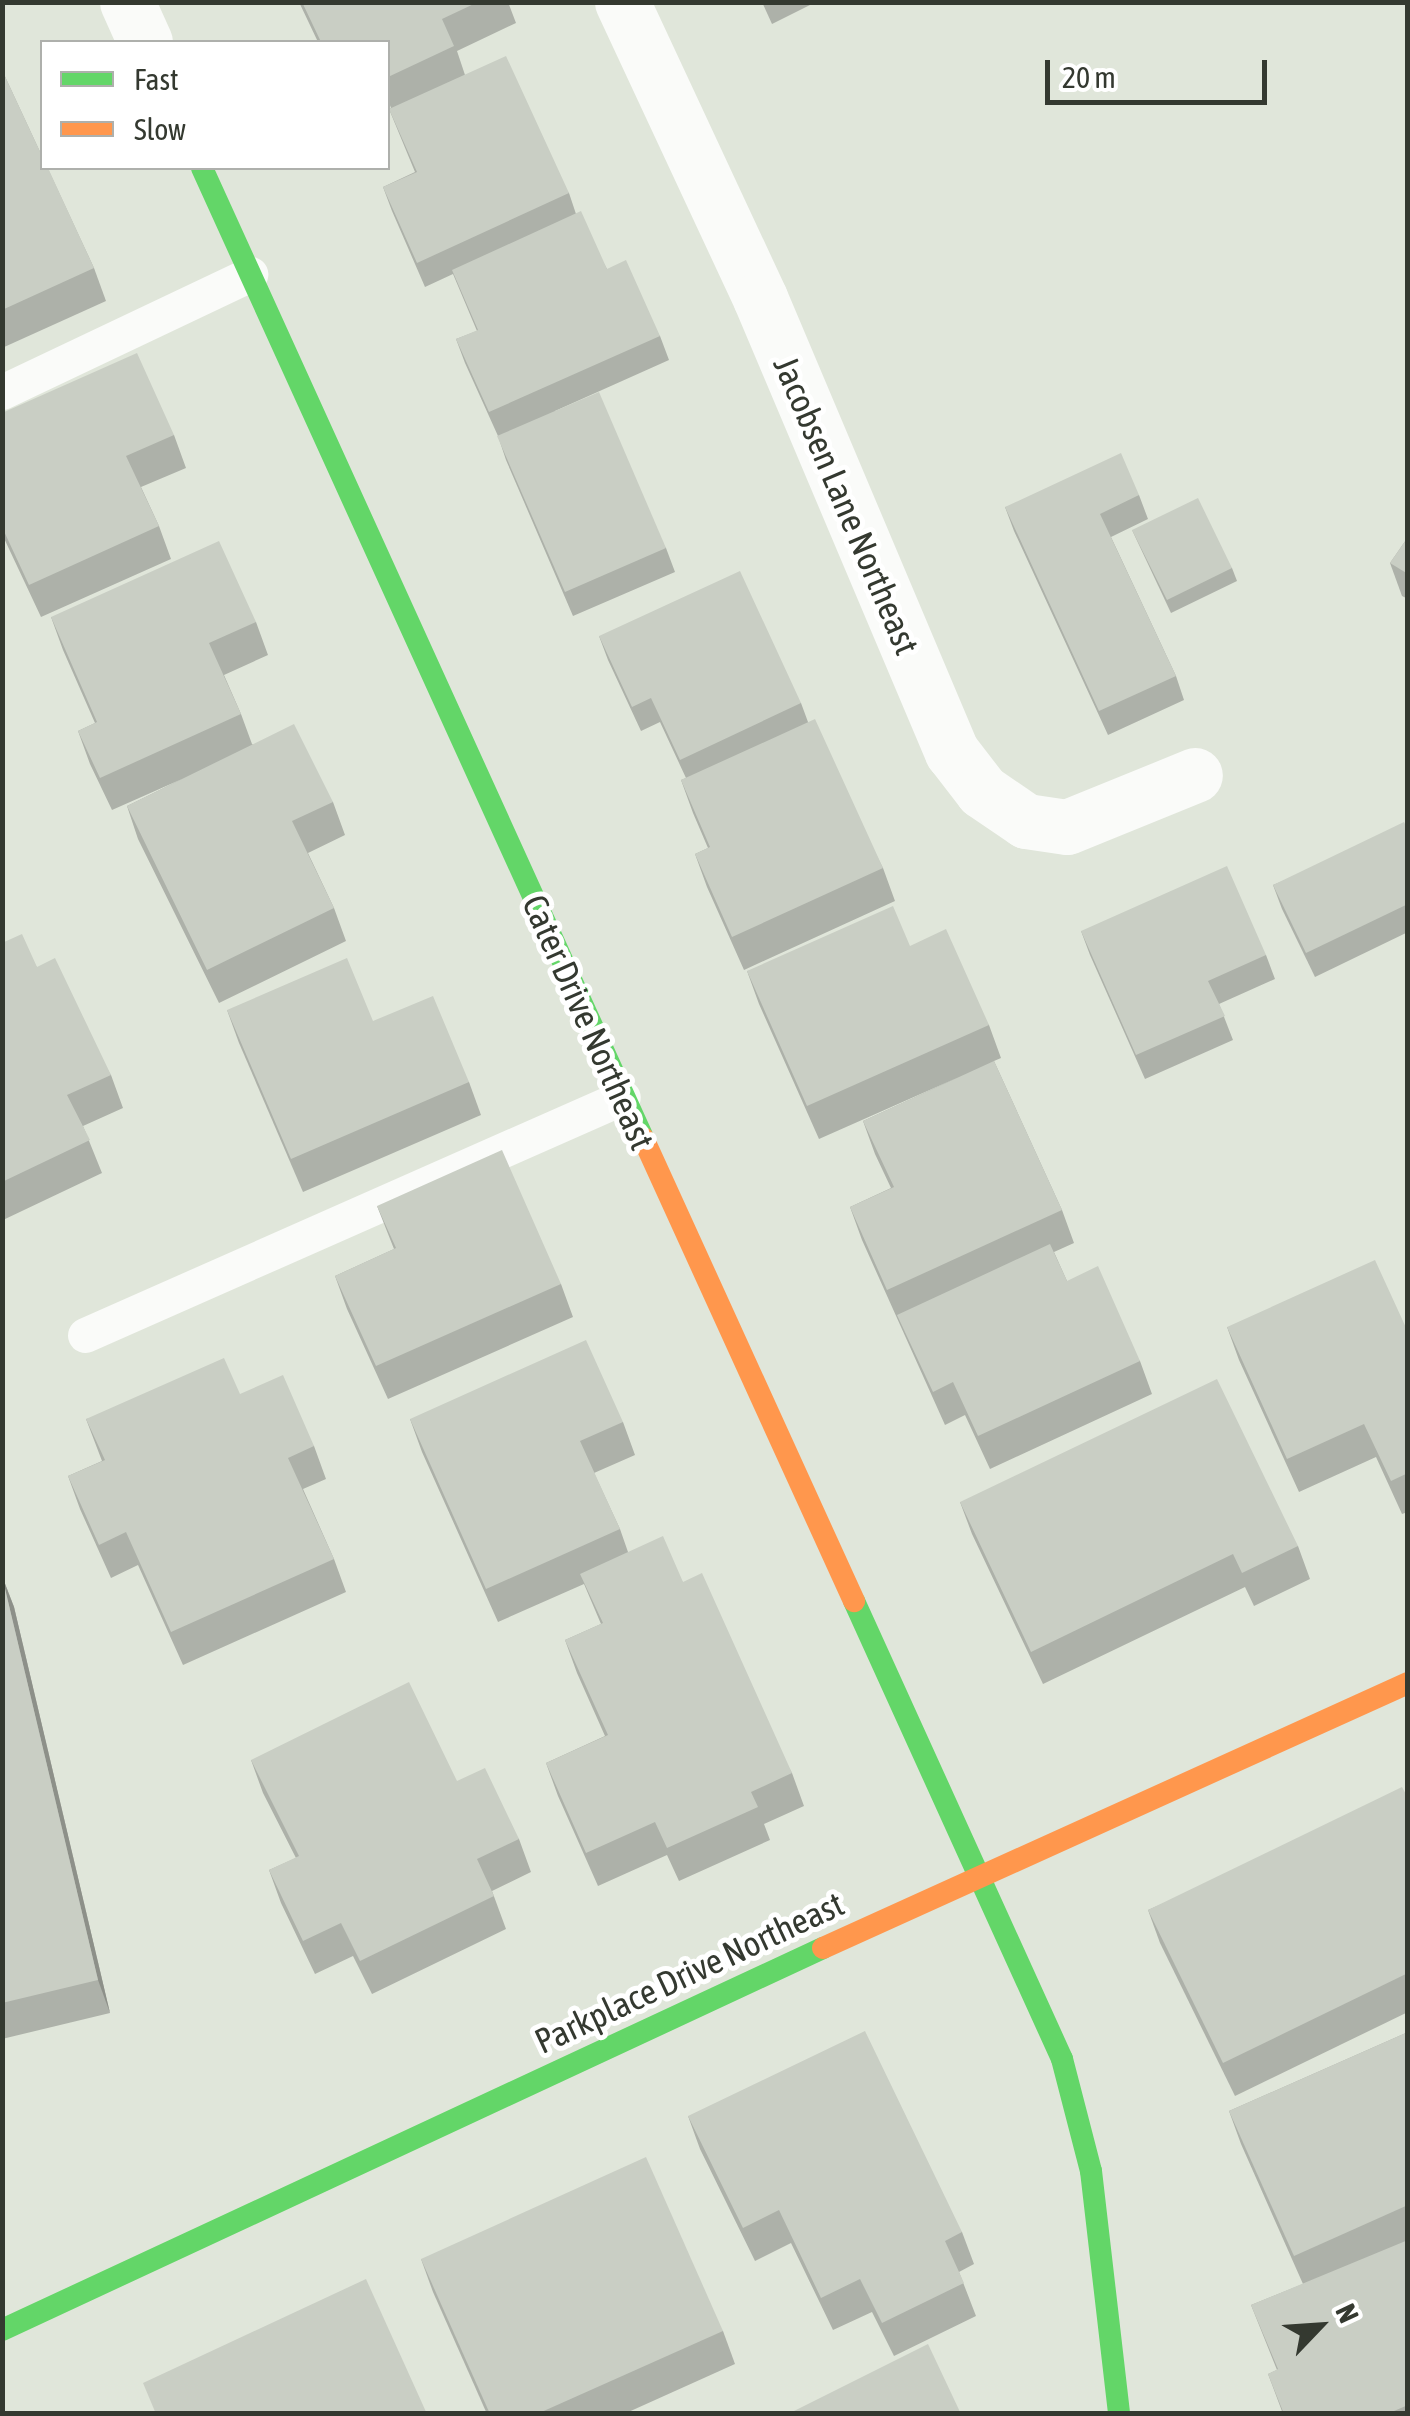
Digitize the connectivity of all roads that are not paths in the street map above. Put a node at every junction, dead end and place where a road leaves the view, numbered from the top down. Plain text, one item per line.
1 (127, 2) edge
2 (622, 2) edge
3 (144, 40) edge
4 (203, 170) edge
5 (250, 274) junction
6 (2, 392) edge
7 (1194, 775) dead end
8 (623, 1097) junction
9 (85, 1335) dead end
10 (1408, 1683) edge
11 (976, 1876) junction
12 (2, 2330) edge
13 (1119, 2414) edge

1 - 3 street
2 - 7 street, Jacobsen Lane Northeast
4 - 5 street, Cater Drive Northeast
5 - 6 lane
5 - 8 street, Cater Drive Northeast
8 - 9 lane
8 - 11 street, Cater Drive Northeast
10 - 11 street, Parkplace Drive Northeast
11 - 12 street, Parkplace Drive Northeast
11 - 13 street, Cater Drive Northeast

